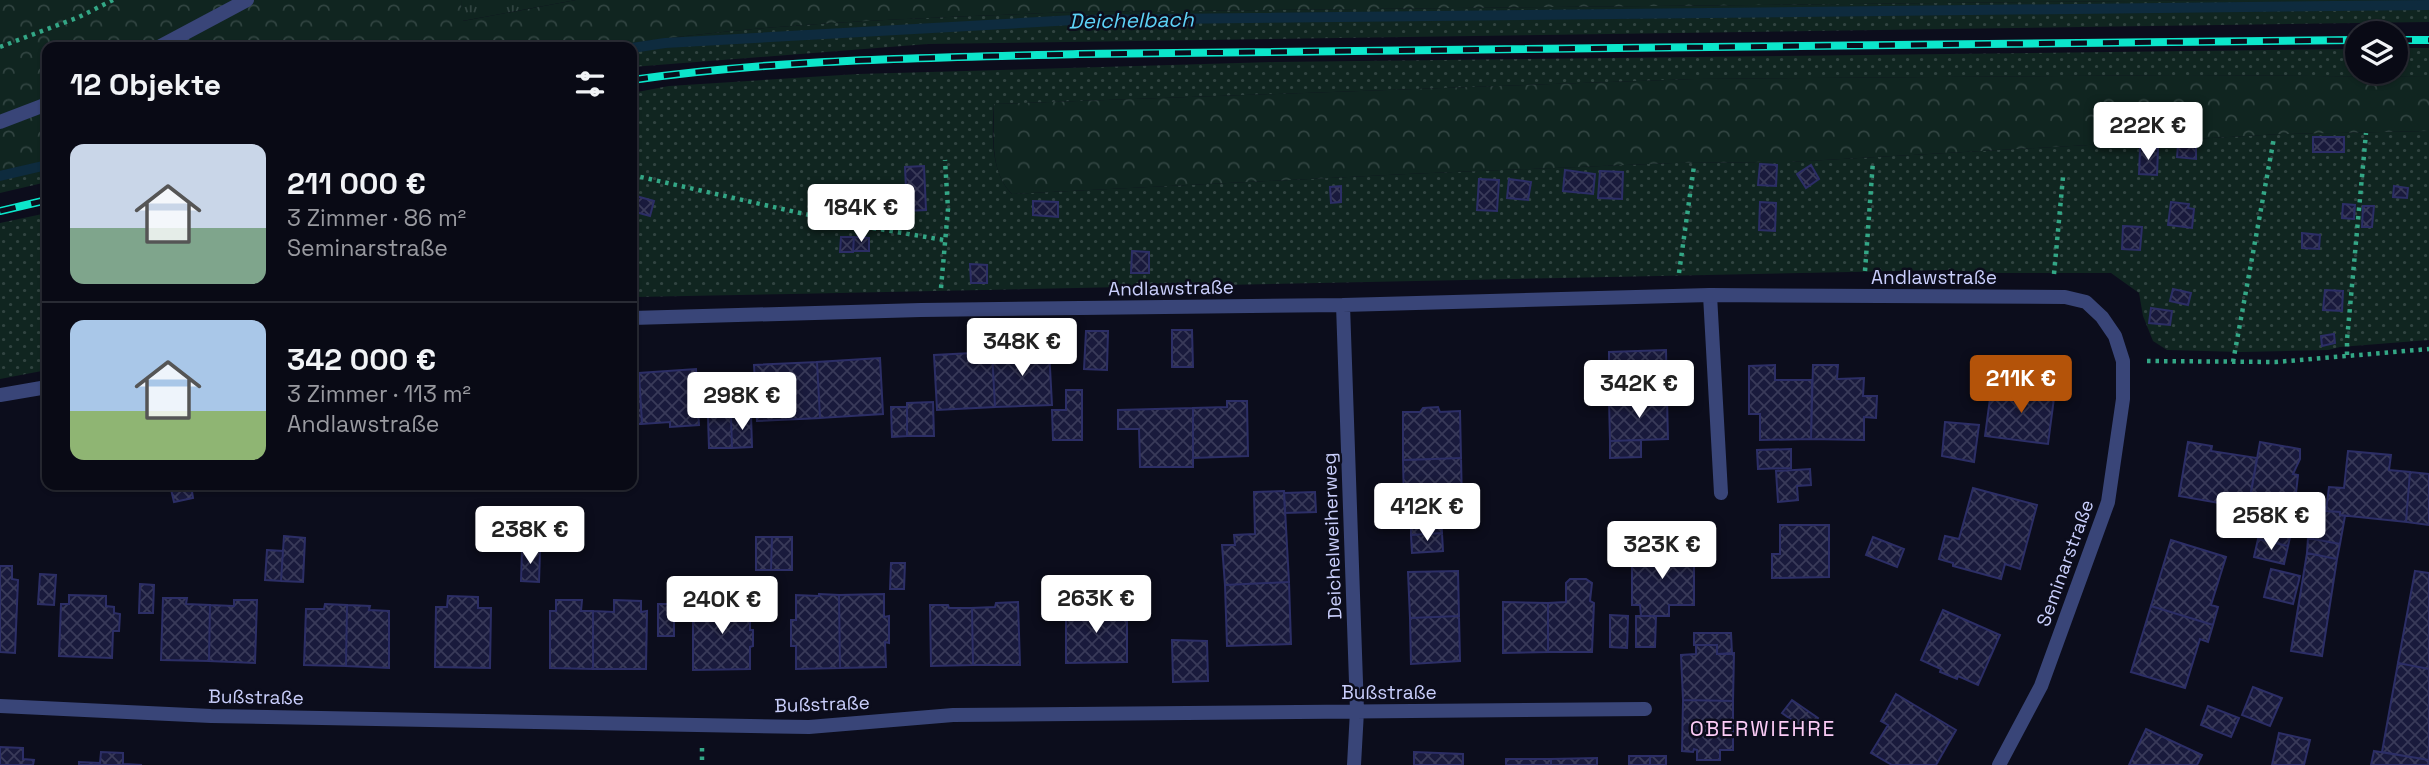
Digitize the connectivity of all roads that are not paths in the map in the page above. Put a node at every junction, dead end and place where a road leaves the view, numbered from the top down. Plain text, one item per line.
1 (247, 0) edge
2 (168, 42) edge
3 (42, 106) edge
4 (0, 122) edge
5 (1710, 295) junction
6 (1343, 305) junction
7 (637, 318) edge
8 (2123, 361) joint
9 (42, 388) edge
10 (0, 395) edge
11 (1721, 494) dead end
12 (0, 706) edge
13 (1646, 709) dead end
14 (1357, 711) junction
15 (1354, 765) edge
16 (1999, 765) edge

1 - 2 street
3 - 4 street
5 - 6 street, Andlawstraße
5 - 8 street, Andlawstraße
5 - 11 street
6 - 7 street, Andlawstraße
6 - 14 street, Deichelweiherweg
8 - 16 street, Seminarstraße
9 - 10 street
12 - 14 street, Bußstraße
13 - 14 street, Bußstraße
14 - 15 street, Deichelweiherweg

